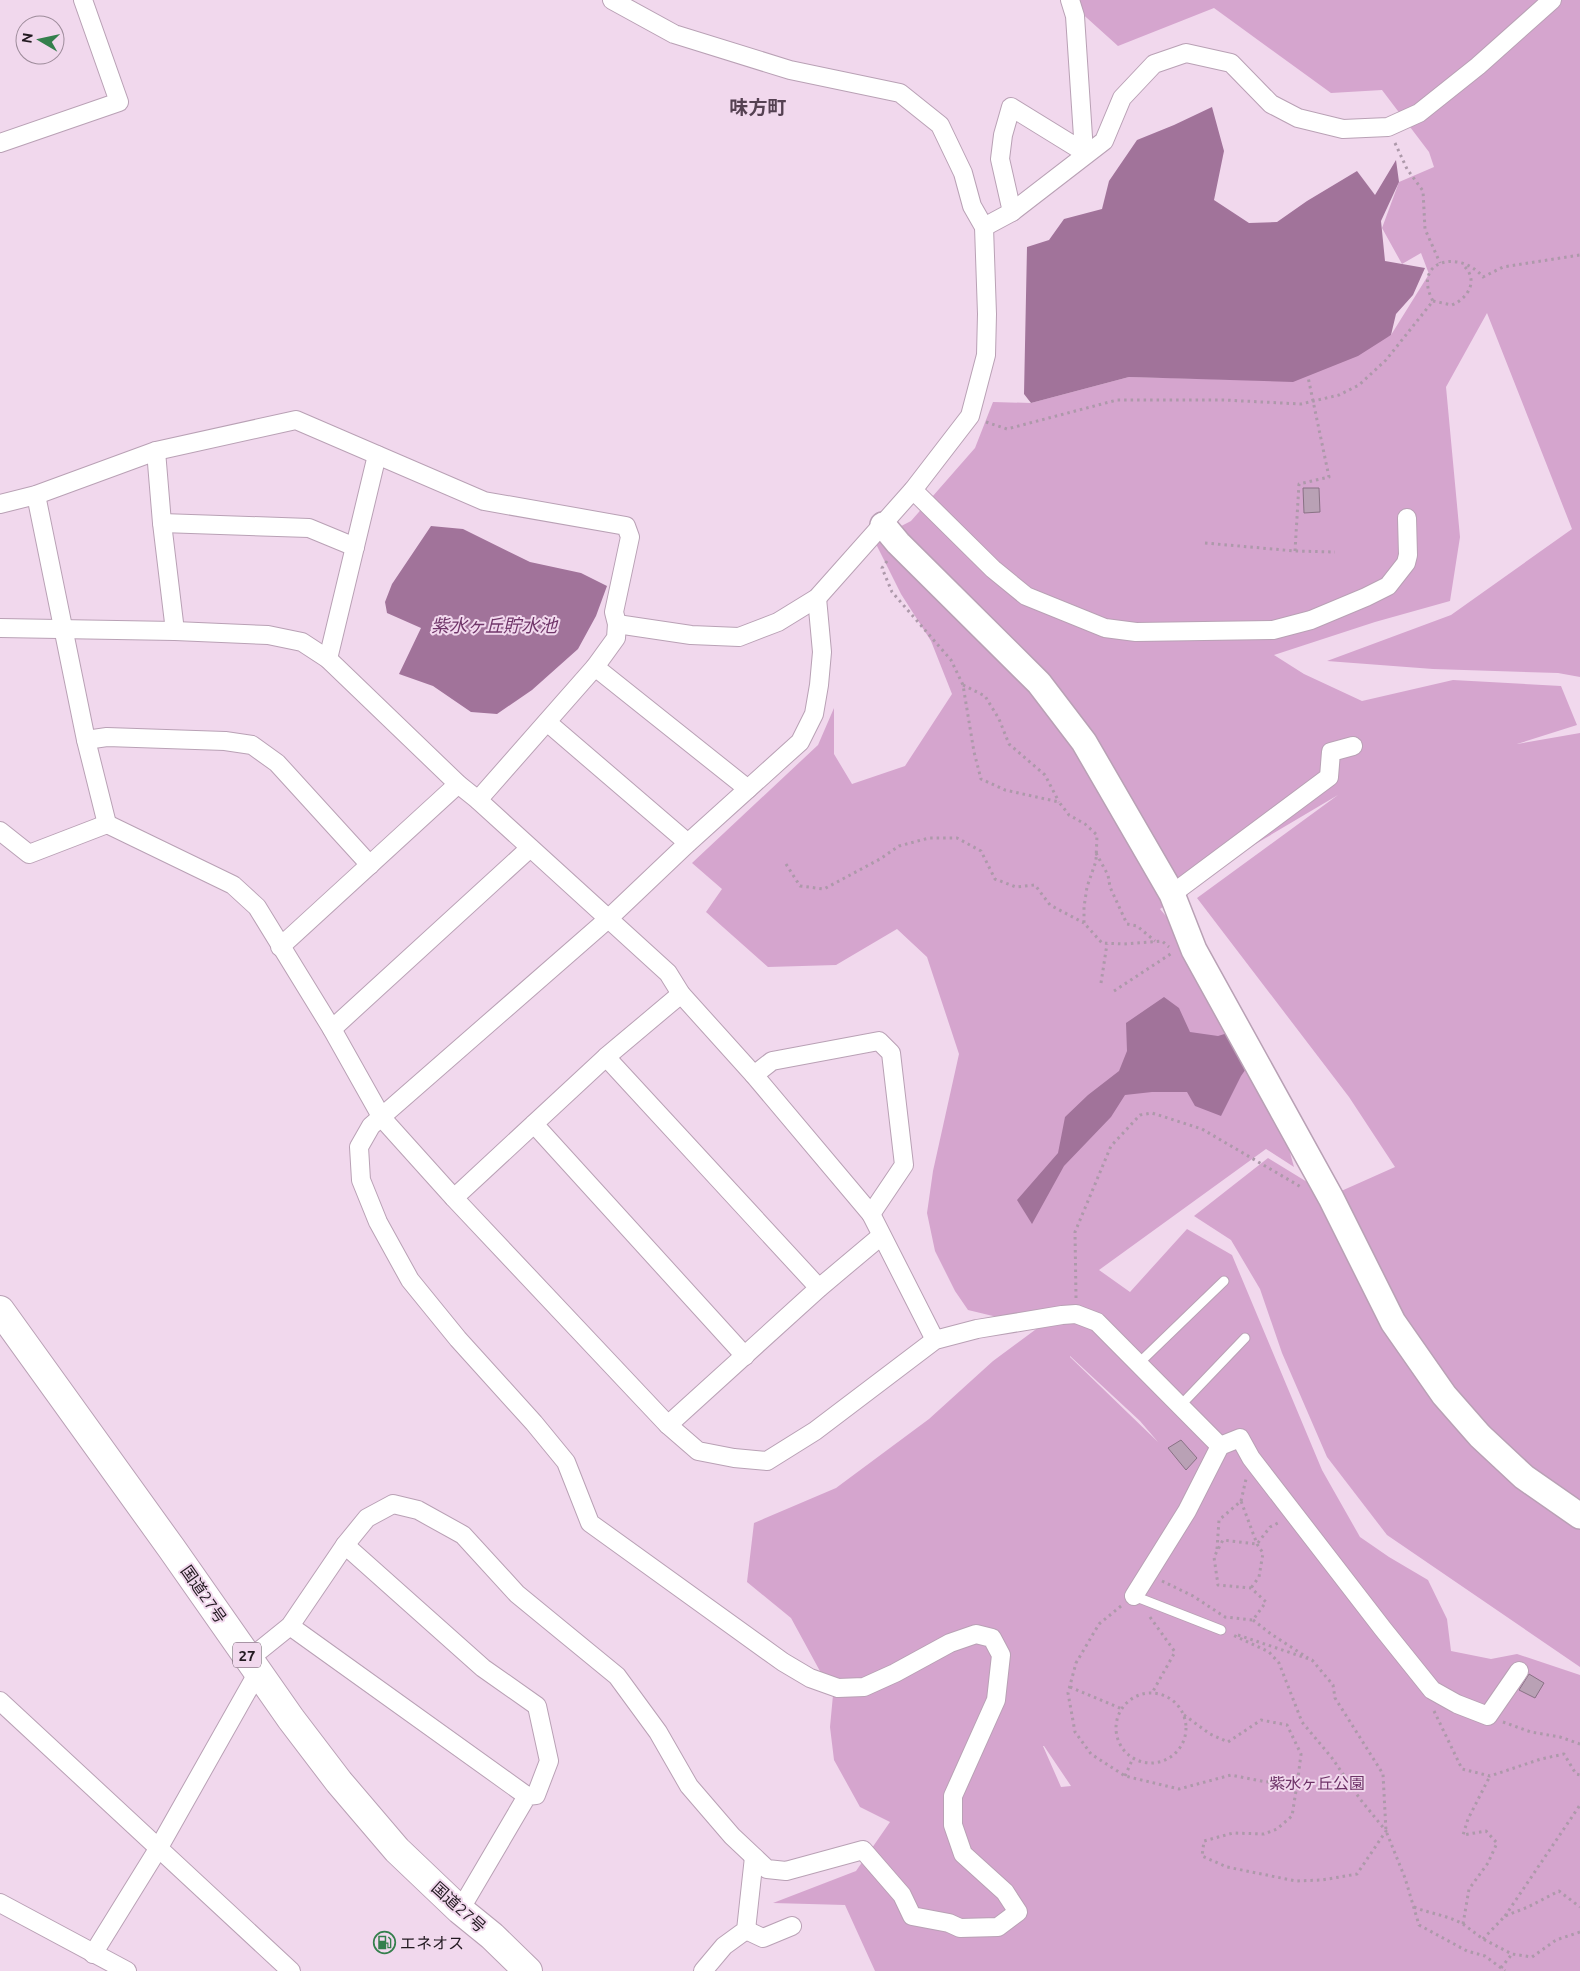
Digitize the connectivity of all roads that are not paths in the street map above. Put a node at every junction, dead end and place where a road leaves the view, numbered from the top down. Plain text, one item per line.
1 (83, 0) edge
2 (612, 0) edge
3 (1070, 0) edge
4 (1552, 0) edge
5 (0, 143) edge
6 (1012, 212) junction
7 (984, 227) junction
8 (156, 451) junction
9 (378, 455) junction
10 (912, 490) junction
11 (36, 495) junction
12 (0, 504) edge
13 (1407, 518) dead end
14 (162, 523) junction
15 (890, 534) junction
16 (355, 548) junction
17 (817, 598) junction
18 (617, 624) junction
19 (0, 628) edge
20 (64, 630) junction
21 (175, 631) junction
22 (328, 659) junction
23 (595, 667) junction
24 (547, 722) junction
25 (86, 740) junction
26 (1353, 746) dead end
27 (458, 784) junction
28 (748, 789) junction
29 (478, 800) junction
30 (108, 824) junction
31 (0, 831) edge
32 (688, 843) junction
33 (530, 848) junction
34 (370, 865) junction
35 (1172, 894) junction
36 (608, 919) junction
37 (280, 947) junction
38 (681, 994) junction
39 (332, 1029) junction
40 (606, 1057) junction
41 (754, 1075) junction
42 (382, 1118) junction
43 (534, 1124) junction
44 (454, 1198) junction
45 (872, 1214) junction
46 (881, 1236) junction
47 (1224, 1281) dead end
48 (819, 1288) junction
49 (0, 1310) edge
50 (1245, 1338) dead end
51 (935, 1340) junction
52 (745, 1356) junction
53 (1138, 1364) junction
54 (1179, 1407) junction
55 (668, 1425) junction
56 (1220, 1446) junction
57 (1580, 1516) edge
58 (345, 1545) junction
59 (1134, 1596) joint
60 (290, 1626) junction
61 (1221, 1630) road end
62 (254, 1666) junction
63 (1519, 1671) dead end
64 (0, 1700) edge
65 (527, 1796) junction
66 (158, 1849) junction
67 (754, 1857) junction
68 (0, 1903) edge
69 (460, 1910) junction
70 (792, 1926) dead end
71 (746, 1930) junction
72 (93, 1954) junction
73 (127, 1971) edge
74 (292, 1971) edge
75 (528, 1971) edge
76 (703, 1971) edge

1 - 5 street
2 - 7 street
3 - 6 street
4 - 6 street
6 - 7 street
7 - 10 street
8 - 9 street
8 - 11 street
8 - 14 street
9 - 16 street
9 - 18 street
10 - 13 street
10 - 15 street
11 - 12 street
11 - 20 street
14 - 16 street
14 - 21 street
15 - 17 street
15 - 35 street
16 - 22 street
17 - 18 street
17 - 28 street
18 - 23 street
19 - 20 street
20 - 21 street
20 - 25 street
21 - 22 street
22 - 27 street
23 - 24 street
23 - 28 street
24 - 29 street
24 - 32 street
25 - 30 street
25 - 34 street
26 - 35 street
27 - 29 street
27 - 34 street
28 - 32 street
29 - 33 street
30 - 31 street
30 - 37 street
32 - 36 street
33 - 36 street
33 - 39 street
34 - 37 street
35 - 57 street
36 - 38 street
36 - 42 street
37 - 39 street
38 - 40 street
38 - 41 street
39 - 42 street
40 - 43 street
40 - 48 street
41 - 45 street
41 - 45 street
42 - 44 street
42 - 67 street
43 - 44 street
43 - 52 street
44 - 55 street
45 - 46 street
46 - 48 street
46 - 51 street
47 - 53 lane
48 - 52 street
49 - 62 highway, 国道27号 / 27
50 - 54 lane
51 - 53 street
51 - 55 street
52 - 55 street
53 - 54 street
54 - 56 street
56 - 59 street
56 - 63 street
58 - 60 street
58 - 65 street
58 - 67 street
59 - 61 lane
60 - 62 street
60 - 65 street
62 - 66 street
62 - 69 highway, 国道27号 / 27
64 - 66 street
65 - 69 street
66 - 72 street
66 - 74 street
67 - 71 street
68 - 72 street
69 - 75 highway, 国道27号 / 27
70 - 71 street
71 - 76 street
72 - 73 street

